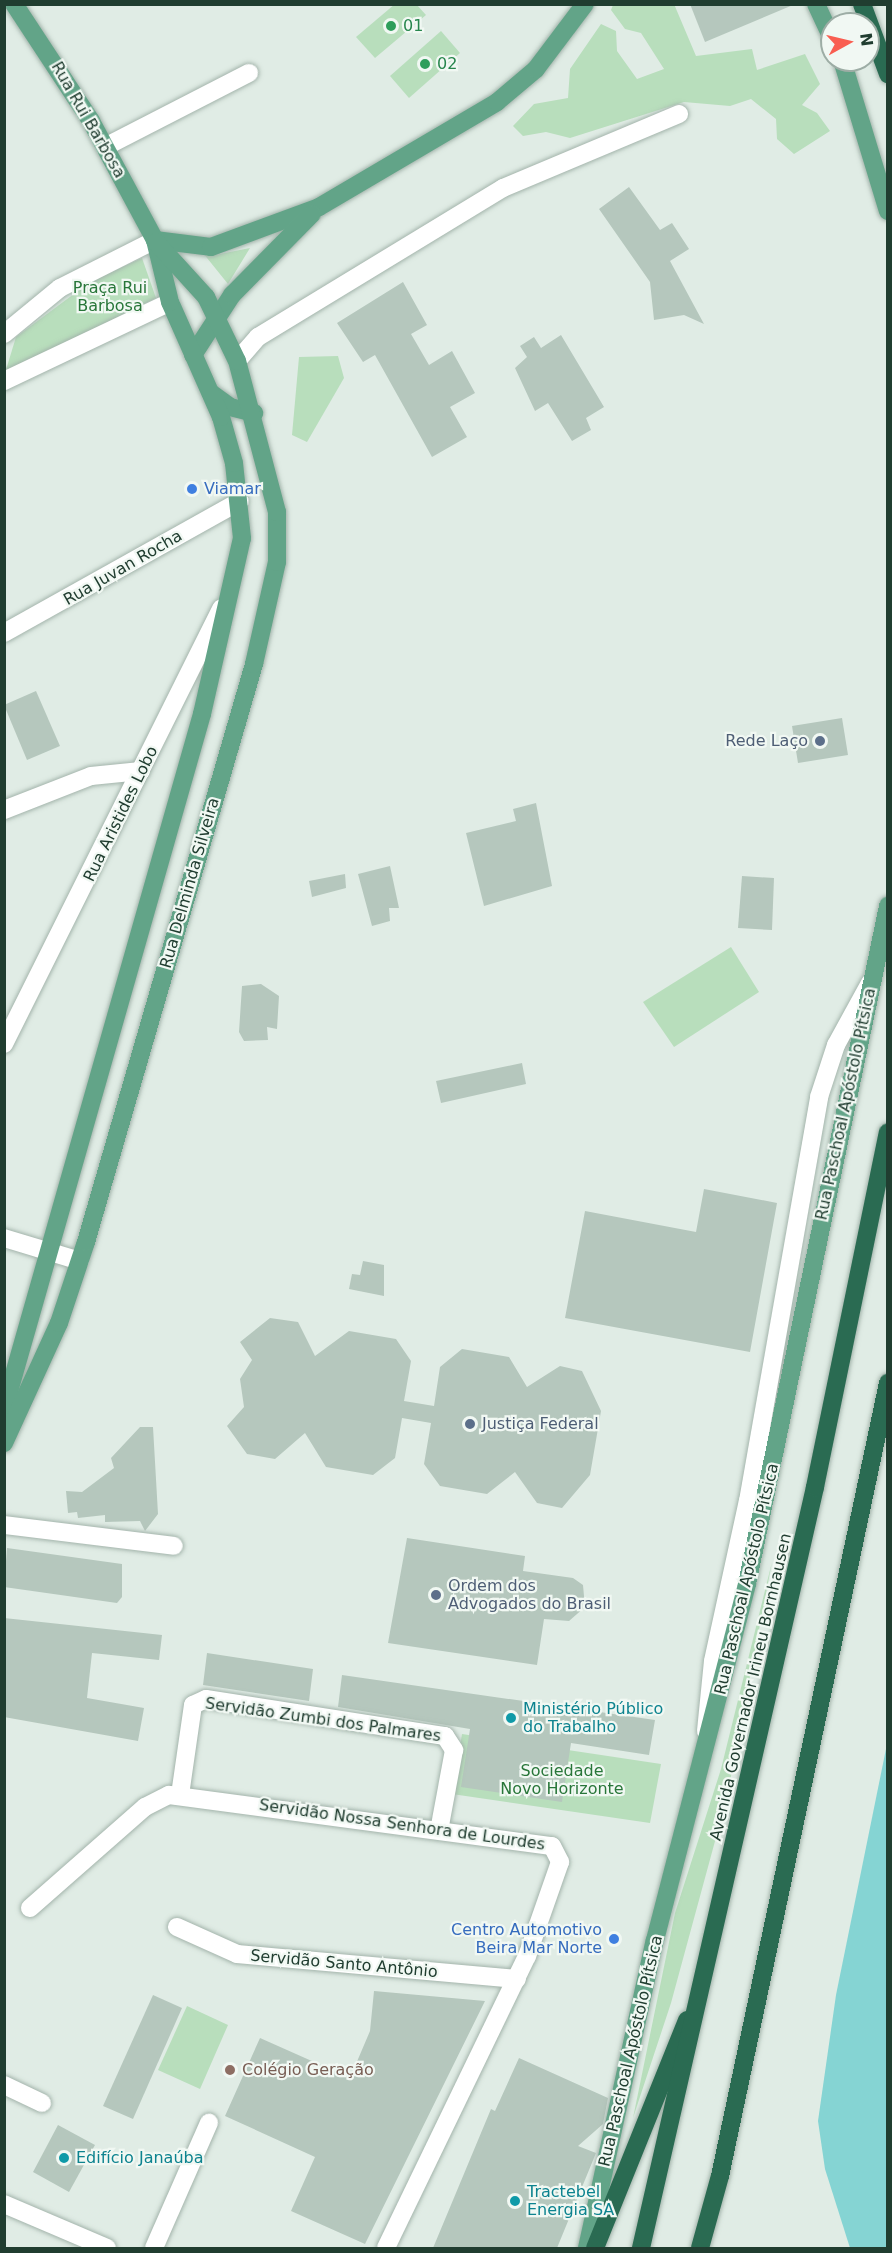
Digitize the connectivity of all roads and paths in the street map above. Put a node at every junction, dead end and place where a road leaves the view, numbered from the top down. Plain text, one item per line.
1 (14, 4) edge
2 (585, 4) edge
3 (862, 4) edge
4 (846, 72) edge
5 (249, 73) dead end
6 (888, 74) edge
7 (679, 114) dead end
8 (105, 147) junction
9 (319, 207) junction
10 (888, 211) edge
11 (155, 240) junction
12 (170, 303) junction
13 (216, 313) junction
14 (4, 334) edge
15 (193, 355) junction
16 (237, 361) junction
17 (4, 381) edge
18 (209, 391) junction
19 (254, 413) junction
20 (240, 501) junction
21 (236, 584) junction
22 (4, 633) edge
23 (141, 771) junction
24 (4, 810) edge
25 (888, 906) edge
26 (872, 979) junction
27 (4, 1044) edge
28 (888, 1131) edge
29 (4, 1238) edge
30 (48, 1253) junction
31 (80, 1261) junction
32 (888, 1383) edge
33 (4, 1409) edge
34 (4, 1443) edge
35 (4, 1525) edge
36 (174, 1546) dead end
37 (708, 1749) junction
38 (180, 1795) junction
39 (439, 1831) junction
40 (30, 1908) dead end
41 (177, 1927) dead end
42 (707, 1971) junction
43 (517, 1979) junction
44 (4, 2085) edge
45 (42, 2103) dead end
46 (209, 2123) dead end
47 (4, 2204) edge
48 (107, 2248) edge
49 (154, 2248) edge
50 (386, 2248) edge
51 (587, 2248) edge
52 (595, 2248) edge
53 (641, 2248) edge
54 (700, 2248) edge

1 - 8 main road, Rua Rui Barbosa
2 - 9 main road
3 - 6 highway
4 - 10 main road
5 - 8 street
7 - 16 street
8 - 11 main road, Rua Rui Barbosa
9 - 11 main road
9 - 13 main road
11 - 12 main road, Rua Rui Barbosa
11 - 13 main road, Rua Rui Barbosa
11 - 14 street
12 - 15 main road, Rua Delminda Silveira
12 - 17 street
13 - 15 main road
13 - 16 main road, Rua Delminda Silveira
15 - 18 main road, Rua Delminda Silveira
16 - 19 main road, Rua Delminda Silveira
18 - 19 main road
18 - 20 main road, Rua Delminda Silveira
19 - 31 main road, Rua Delminda Silveira
20 - 21 main road, Rua Delminda Silveira
20 - 22 street, Rua Juvan Rocha
21 - 23 street, Rua Aristides Lobo
21 - 30 main road, Rua Delminda Silveira
23 - 24 street
23 - 27 street, Rua Aristides Lobo
25 - 26 main road, Rua Paschoal Apóstolo Pítsica
26 - 37 main road, Rua Paschoal Apóstolo Pítsica
26 - 37 street
28 - 42 highway, Avenida Governador Irineu Bornhausen
29 - 30 street
30 - 31 street
30 - 33 main road, Rua Delminda Silveira
31 - 34 main road, Rua Delminda Silveira
32 - 54 highway
35 - 36 street
37 - 51 main road, Rua Paschoal Apóstolo Pítsica
38 - 39 street, Servidão Nossa Senhora de Lourdes
38 - 39 street, Servidão Zumbi dos Palmares
38 - 40 street, Servidão Nossa Senhora de Lourdes
39 - 43 street, Servidão Nossa Senhora de Lourdes
41 - 43 street, Servidão Santo Antônio
42 - 52 highway
42 - 53 highway, Avenida Governador Irineu Bornhausen
43 - 50 street, Servidão Nossa Senhora de Lourdes
44 - 45 street
46 - 49 street
47 - 48 street

